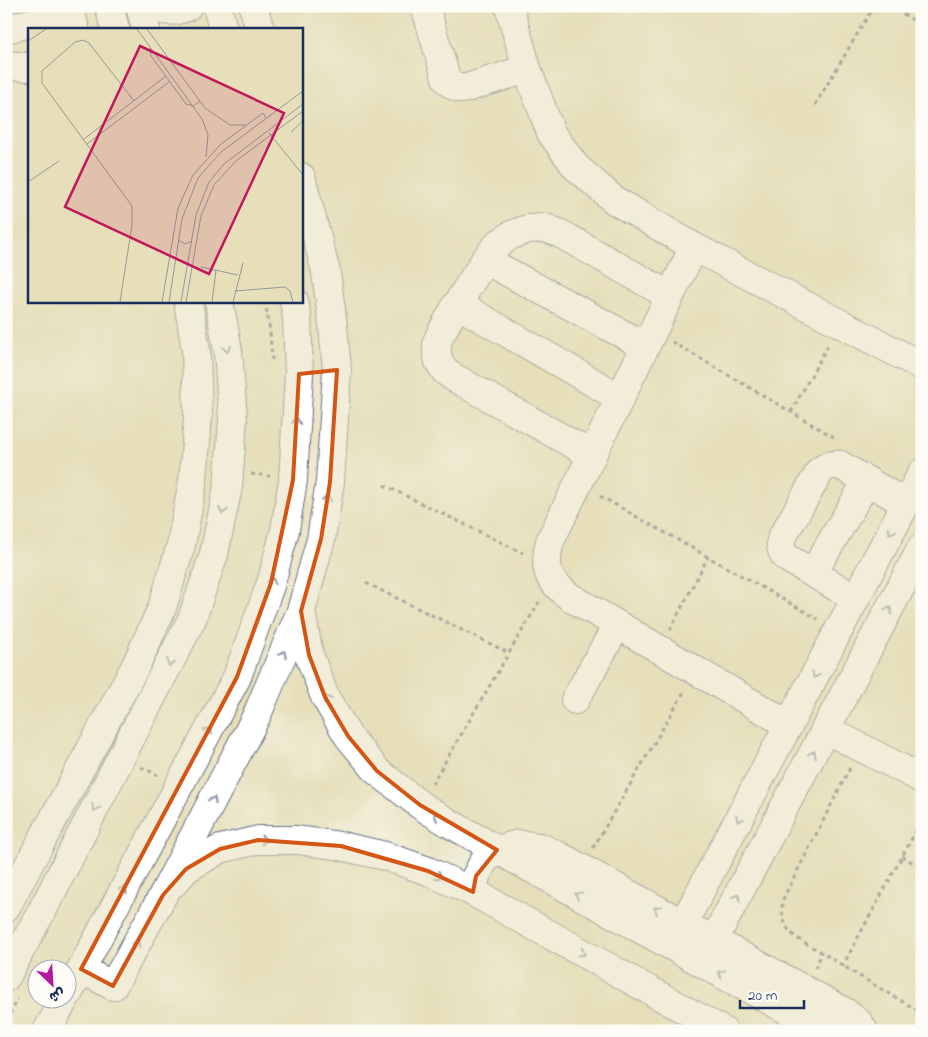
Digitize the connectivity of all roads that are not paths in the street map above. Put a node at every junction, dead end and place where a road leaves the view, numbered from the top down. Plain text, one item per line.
1 (109, 6) edge
2 (140, 6) edge
3 (152, 6) edge
4 (188, 6) edge
5 (217, 6) edge
6 (253, 6) edge
7 (425, 6) edge
8 (509, 6) edge
9 (67, 23) edge
10 (115, 28) edge
11 (146, 28) edge
12 (223, 28) edge
13 (260, 28) edge
14 (6, 29) edge
15 (6, 65) edge
16 (28, 67) edge
17 (527, 69) junction
18 (302, 181) edge
19 (694, 247) junction
20 (486, 260) junction
21 (670, 296) junction
22 (188, 302) edge
23 (218, 302) edge
24 (294, 302) edge
25 (457, 304) junction
26 (649, 338) junction
27 (922, 366) edge
28 (337, 370) junction
29 (299, 374) junction
30 (620, 398) junction
31 (592, 455) junction
32 (922, 473) edge
33 (867, 481) junction
34 (906, 503) junction
35 (922, 548) edge
36 (813, 573) junction
37 (855, 598) junction
38 (301, 611) junction
39 (617, 625) junction
40 (575, 700) dead end
41 (789, 725) junction
42 (825, 729) junction
43 (922, 779) edge
44 (497, 850) junction
45 (473, 892) junction
46 (9, 895) edge
47 (163, 895) junction
48 (45, 905) junction
49 (684, 924) junction
50 (714, 940) junction
51 (81, 969) junction
52 (78, 975) edge
53 (6, 977) edge
54 (59, 1010) edge
55 (47, 1031) edge
56 (723, 1031) edge
57 (825, 1031) edge
58 (864, 1031) edge

1 - 10 street
2 - 11 street
3 - 4 street
5 - 12 street
6 - 13 street
7 - 17 street
8 - 17 street
9 - 14 street
15 - 16 street
17 - 19 street
18 - 28 street
19 - 21 street
19 - 27 street
20 - 21 street
20 - 25 street
20 - 26 street
21 - 26 street
22 - 46 street
23 -> 48 street
24 - 29 street
25 - 30 street
25 - 31 street
26 - 30 street
28 - 29 street
38 -> 28 street
51 -> 29 street
30 - 31 street
31 - 39 street
32 - 34 street
33 - 34 street
33 - 36 street
33 - 36 street
34 -> 37 street
42 -> 35 street
36 - 37 street
37 -> 41 street
44 -> 38 street
47 -> 38 street
39 - 40 street
39 - 41 street
41 -> 49 street
42 - 43 street
50 -> 42 street
44 - 45 street
49 -> 44 street
57 -> 44 street
47 -> 45 street
45 -> 56 street
46 - 48 street
51 -> 47 street
48 - 53 street
49 - 50 street
50 - 58 street
51 - 52 street
54 - 55 street

